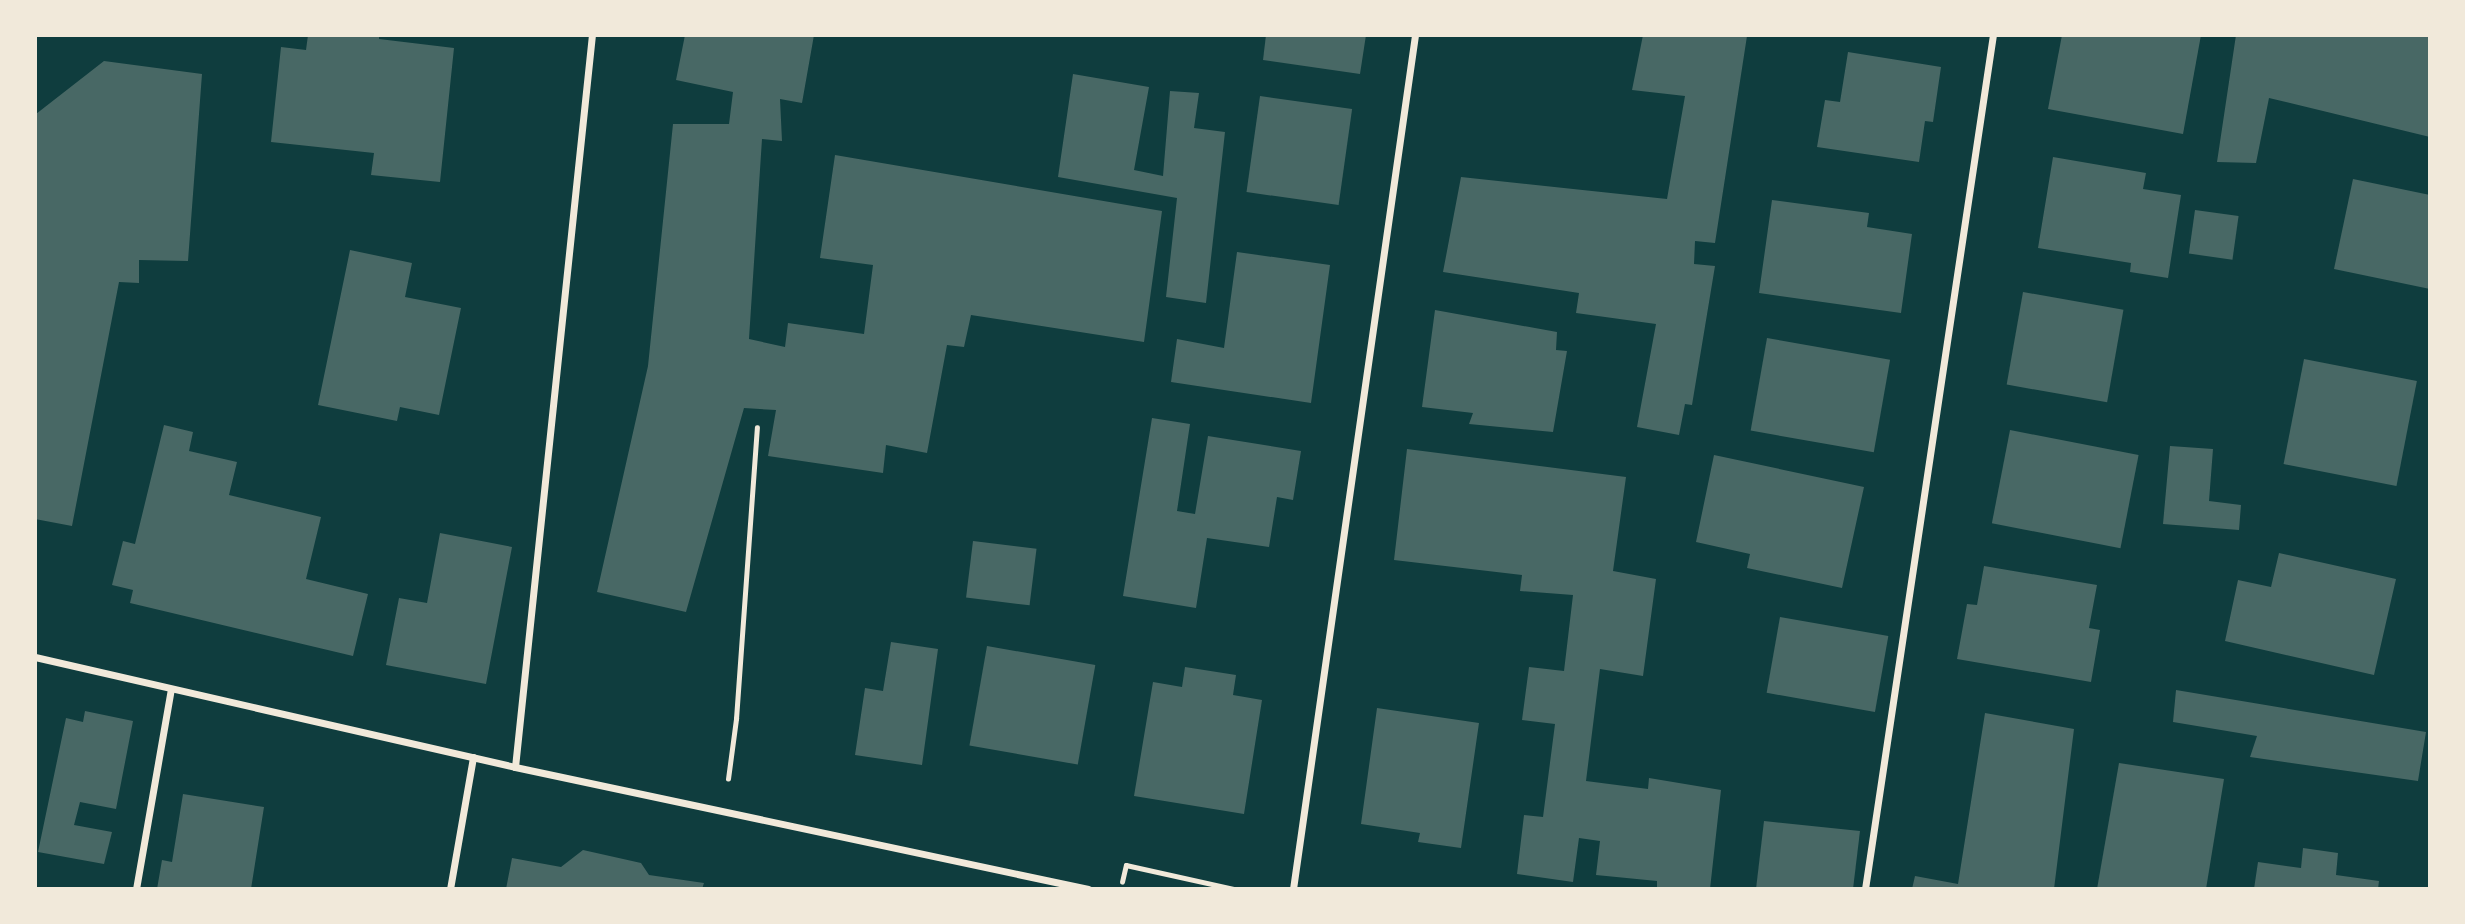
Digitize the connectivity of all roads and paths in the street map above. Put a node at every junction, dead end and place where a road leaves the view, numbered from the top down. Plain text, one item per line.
1 (592, 35) edge
2 (1415, 35) edge
3 (1993, 35) edge
4 (757, 428) dead end
5 (35, 657) edge
6 (171, 689) junction
7 (473, 757) junction
8 (515, 767) junction
9 (723, 811) junction
10 (136, 889) edge
11 (450, 889) edge
12 (1088, 889) edge
13 (1120, 889) edge
14 (1234, 889) edge
15 (1293, 889) edge
16 (1865, 889) edge

1 - 8 street
2 - 15 street
3 - 16 street
4 - 9 path
5 - 6 street
6 - 7 street
6 - 10 street
7 - 8 street
7 - 11 street
8 - 9 street
9 - 12 street
13 - 14 path

